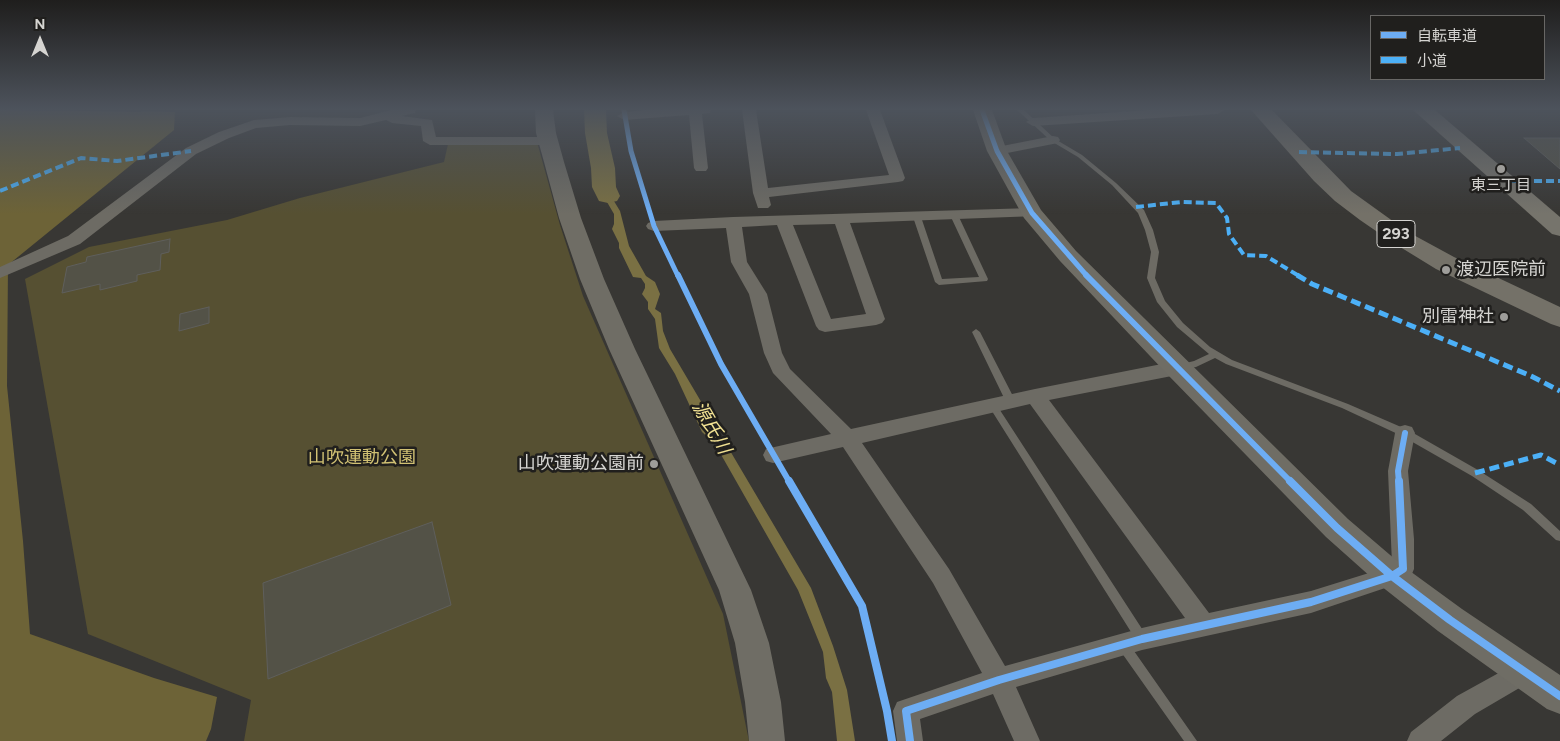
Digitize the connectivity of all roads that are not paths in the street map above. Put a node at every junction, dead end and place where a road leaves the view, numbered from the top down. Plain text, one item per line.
1 (204, 145) edge
2 (549, 145) edge
3 (699, 145) edge
4 (754, 145) edge
5 (886, 145) edge
6 (995, 145) edge
7 (1030, 145) edge
8 (1061, 145) edge
9 (1293, 145) edge
10 (1463, 145) edge
11 (997, 151) junction
12 (701, 168) dead end
13 (761, 193) junction
14 (1032, 213) junction
15 (954, 216) junction
16 (917, 217) junction
17 (840, 218) junction
18 (783, 220) junction
19 (765, 221) junction
20 (733, 222) junction
21 (654, 226) dead end
22 (1560, 229) edge
23 (0, 274) edge
24 (1560, 318) edge
25 (976, 332) dead end
26 (1216, 354) junction
27 (1177, 368) junction
28 (1035, 396) junction
29 (1002, 404) junction
30 (1405, 433) junction
31 (848, 439) junction
32 (773, 455) dead end
33 (1560, 536) edge
34 (1392, 576) junction
35 (1203, 624) junction
36 (1132, 642) junction
37 (1524, 671) junction
38 (999, 680) junction
39 (1560, 696) edge
40 (767, 741) edge
41 (910, 741) edge
42 (1027, 741) edge
43 (1191, 741) edge
44 (1420, 741) edge

1 - 23 street
2 - 40 street
3 - 12 street
4 - 13 street
5 - 13 street
6 - 11 street
7 - 11 street
8 - 26 lane
9 - 24 highway, 293
10 - 22 main road
11 - 14 street
13 - 19 street
14 - 15 street
14 - 27 street
15 - 16 street
15 - 16 lane
16 - 17 street
17 - 18 street
17 - 18 street
18 - 19 street
19 - 20 street
20 - 21 street
20 - 31 street
25 - 29 lane
26 - 27 lane
26 - 30 lane
27 - 28 street
27 - 34 street
28 - 29 street
28 - 35 street
29 - 31 street
29 - 36 lane
30 - 33 lane
30 - 34 street
31 - 32 street
31 - 38 street
34 - 35 street
34 - 37 street
35 - 36 street
36 - 38 street
36 - 43 lane
37 - 39 street
37 - 44 street
38 - 41 street
38 - 42 street

